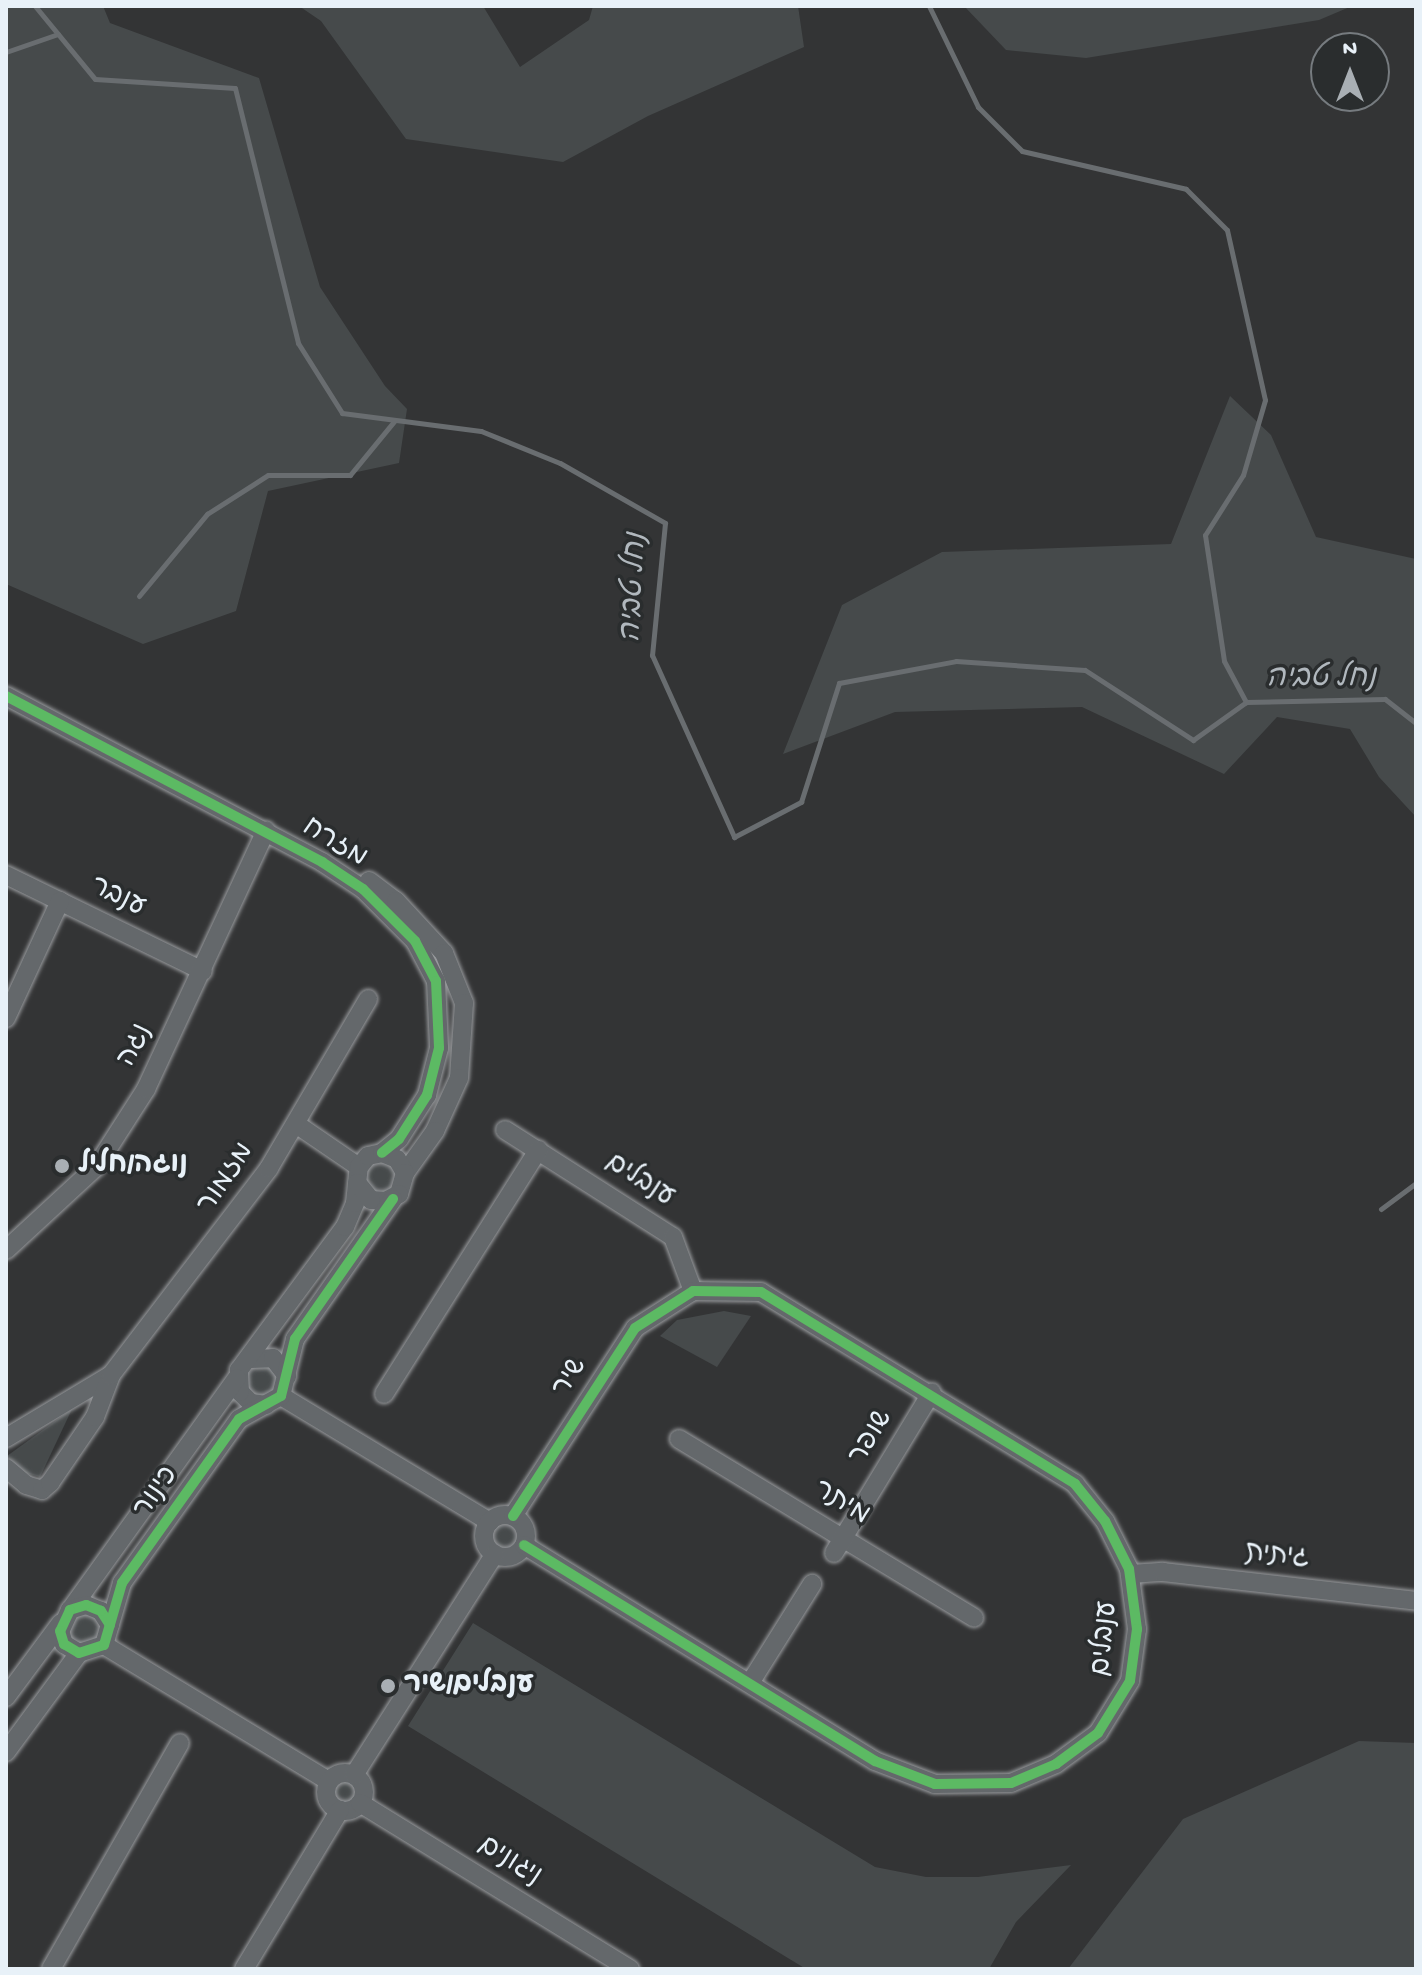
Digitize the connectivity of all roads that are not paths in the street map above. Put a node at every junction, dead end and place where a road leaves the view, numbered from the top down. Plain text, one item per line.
1 (6, 696) edge
2 (266, 831) junction
3 (6, 875) edge
4 (60, 901) junction
5 (203, 971) junction
6 (368, 999) dead end
7 (6, 1018) edge
8 (296, 1124) junction
9 (505, 1130) dead end
10 (538, 1150) junction
11 (382, 1153) junction
12 (405, 1173) junction
13 (358, 1175) junction
14 (393, 1199) junction
15 (6, 1250) edge
16 (693, 1291) junction
17 (250, 1359) junction
18 (111, 1375) junction
19 (287, 1376) junction
20 (237, 1378) junction
21 (932, 1392) junction
22 (384, 1394) dead end
23 (274, 1401) junction
24 (6, 1438) edge
25 (679, 1439) dead end
26 (6, 1468) edge
27 (513, 1516) junction
28 (490, 1522) junction
29 (524, 1545) junction
30 (838, 1546) junction
31 (495, 1554) junction
32 (1131, 1574) junction
33 (812, 1584) dead end
34 (1416, 1601) edge
35 (66, 1617) junction
36 (974, 1618) dead end
37 (110, 1625) junction
38 (104, 1645) junction
39 (79, 1653) junction
40 (750, 1683) junction
41 (6, 1697) edge
42 (180, 1743) dead end
43 (6, 1752) edge
44 (354, 1775) junction
45 (329, 1781) junction
46 (360, 1803) junction
47 (340, 1810) junction
48 (51, 1969) edge
49 (244, 1969) edge
50 (630, 1969) edge

1 - 2 street, מזרח
2 - 5 street, נגה
2 - 11 street, מזרח
2 - 12 street, מזרח
3 - 4 street, ענבר
4 - 5 street, ענבר
4 - 7 street
5 - 15 street, נגה
6 - 8 street, מזמור
8 - 13 street
8 - 18 street, מזמור
9 - 10 street, ענבלים
10 - 16 street, ענבלים
10 - 22 street
11 - 12 street
11 - 13 street
12 - 14 street
13 - 14 street
13 - 17 street
14 - 19 street
16 - 21 street, ענבלים
16 - 27 street, שיר
17 - 19 street
17 - 20 street
18 - 24 street, מזמור
18 - 26 street, מזמור
19 - 23 street
20 - 23 street
20 - 35 street, כינור
21 - 30 street, שופר
21 - 32 street, ענבלים
23 - 28 street
23 - 37 street, כינור
25 - 30 street, מיתר
27 - 28 street
27 - 29 street
28 - 31 street
29 - 31 street
29 - 40 street, ענבלים
30 - 36 street, מיתר
31 - 44 street
32 - 34 street, גיתית
32 - 40 street, ענבלים
33 - 40 street
35 - 37 street
35 - 39 street
35 - 41 street, כינור
37 - 38 street
38 - 39 street
38 - 45 street
39 - 43 street
42 - 48 street
44 - 45 street
44 - 46 street
45 - 47 street
46 - 47 street
46 - 50 street, ניגונים
47 - 49 street

